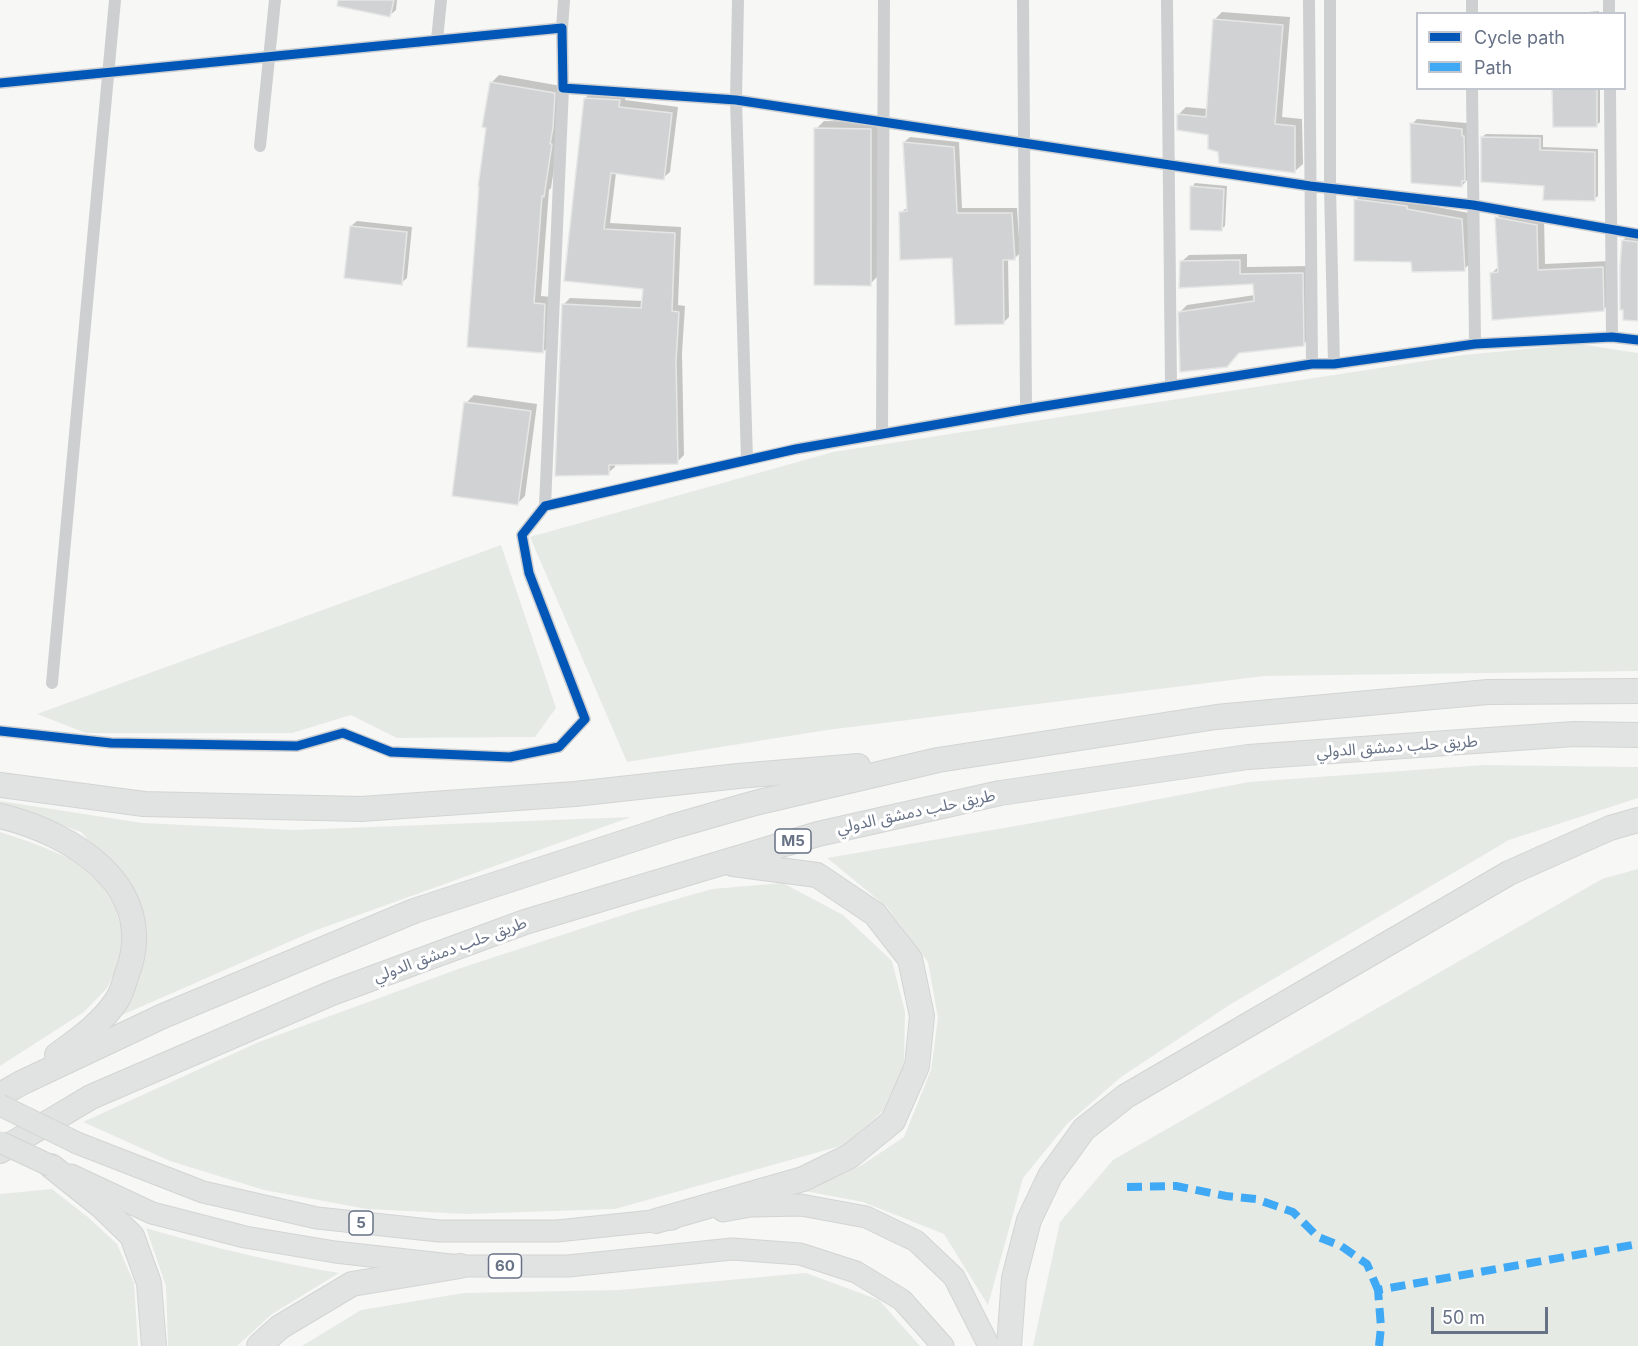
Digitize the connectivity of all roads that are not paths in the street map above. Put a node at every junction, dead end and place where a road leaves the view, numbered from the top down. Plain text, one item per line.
1 (115, 0) edge
2 (275, 0) edge
3 (441, 0) edge
4 (564, 0) edge
5 (738, 0) edge
6 (884, 0) edge
7 (1023, 0) edge
8 (1167, 0) edge
9 (1309, 0) edge
10 (1330, 0) edge
11 (562, 27) junction
12 (437, 40) junction
13 (269, 56) junction
14 (108, 72) junction
15 (0, 83) edge
16 (563, 88) junction
17 (1472, 90) edge
18 (1610, 90) edge
19 (736, 100) junction
20 (883, 123) junction
21 (1024, 143) junction
22 (260, 146) dead end
23 (1169, 165) junction
24 (1310, 186) junction
25 (1330, 187) junction
26 (1473, 205) junction
27 (1611, 230) junction
28 (1638, 234) edge
29 (1612, 337) junction
30 (1638, 340) edge
31 (1474, 344) junction
32 (1312, 364) junction
33 (1334, 364) junction
34 (1171, 386) junction
35 (1026, 409) junction
36 (882, 434) junction
37 (747, 460) junction
38 (545, 506) junction
39 (52, 683) dead end
40 (1638, 691) edge
41 (0, 731) edge
42 (1638, 735) edge
43 (938, 760) junction
44 (0, 785) edge
45 (0, 816) edge
46 (1638, 820) edge
47 (722, 862) junction
48 (10, 1089) edge
49 (0, 1105) edge
50 (0, 1142) edge
51 (0, 1151) edge
52 (51, 1166) junction
53 (656, 1221) junction
54 (460, 1266) junction
55 (154, 1346) edge
56 (259, 1346) edge
57 (943, 1346) edge
58 (989, 1346) edge
59 (1009, 1346) edge

1 - 14 street
2 - 13 street
3 - 12 street
4 - 11 street
5 - 19 street
6 - 20 street
7 - 21 street
8 - 23 street
9 - 24 street
10 - 25 street
11 - 12 street
11 - 16 street
12 - 13 street
13 - 14 street
13 - 22 street
14 - 15 street
14 - 39 street
16 - 19 street
16 - 38 street
17 - 26 street
18 - 27 street
19 - 20 street
19 - 37 street
20 - 21 street
20 - 36 street
21 - 23 street
21 - 35 street
23 - 24 street
23 - 34 street
24 - 25 street
24 - 32 street
25 - 26 street
25 - 33 street
26 - 27 street
26 - 31 street
27 - 28 street
27 - 29 street
29 - 30 street
29 - 31 street
31 - 33 street
32 - 33 street
32 - 34 street
34 - 35 street
35 - 36 street
36 - 37 street
37 - 38 street
38 - 41 street
40 - 43 highway
42 - 47 highway, طريق حلب دمشق الدولي / M5
43 - 44 highway
43 - 48 highway
45 - 48 highway
46 - 59 highway
47 - 51 highway, طريق حلب دمشق الدولي / M5
47 - 53 highway
49 - 53 highway, 5, bridge
50 - 52 highway, bridge
52 - 54 highway, 60
52 - 55 highway
53 - 58 highway
54 - 56 highway
54 - 57 highway, 60

